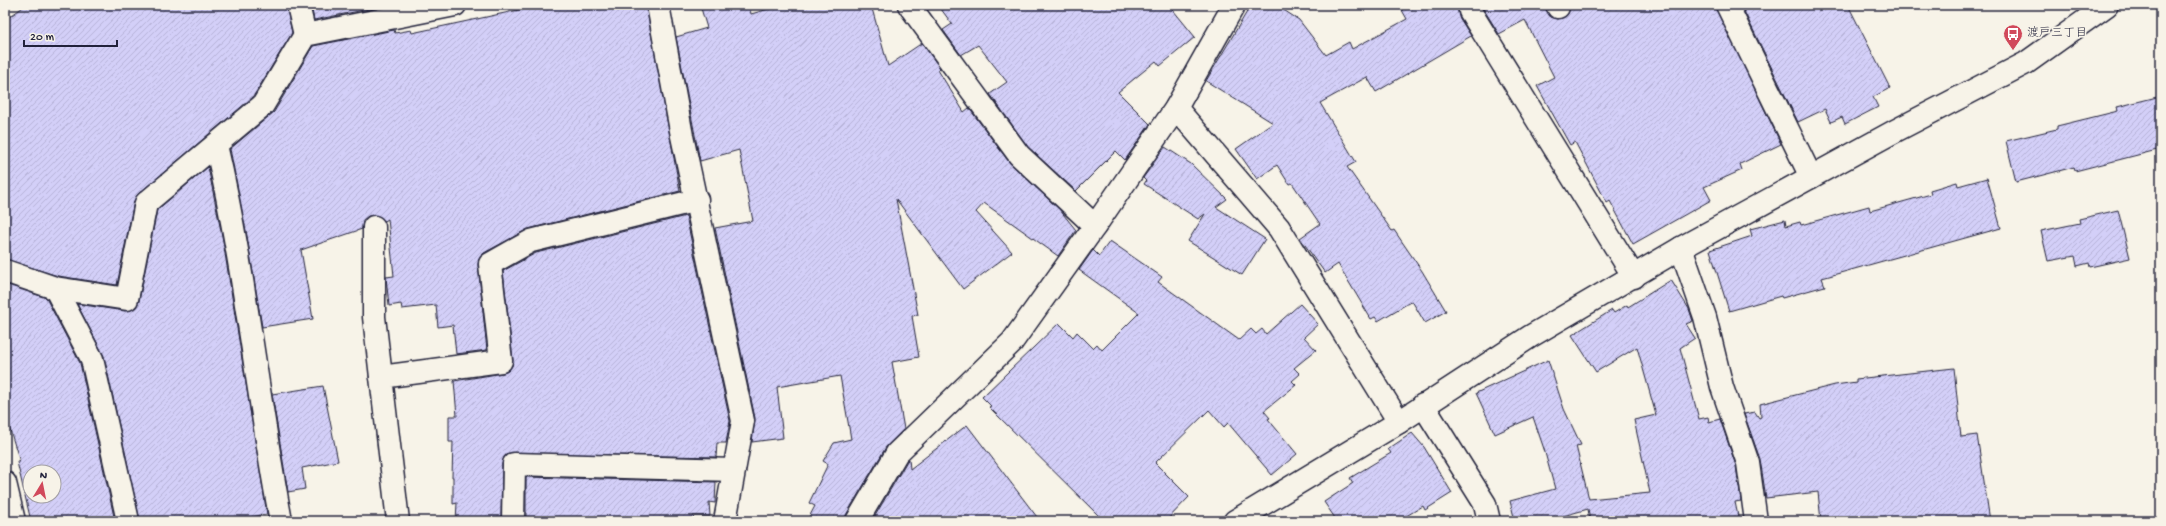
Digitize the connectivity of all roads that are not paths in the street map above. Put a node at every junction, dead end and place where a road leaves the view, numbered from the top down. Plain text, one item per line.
1 (298, 5) edge
2 (455, 5) edge
3 (658, 5) edge
4 (909, 5) edge
5 (1234, 5) edge
6 (1726, 5) edge
7 (2107, 5) edge
8 (1470, 11) dead end
9 (305, 35) junction
10 (1176, 108) junction
11 (216, 145) junction
12 (1811, 177) junction
13 (697, 200) junction
14 (1095, 226) junction
15 (374, 227) dead end
16 (1681, 248) junction
17 (5, 271) edge
18 (1634, 277) junction
19 (55, 288) junction
20 (381, 377) junction
21 (1423, 405) junction
22 (1399, 422) junction
23 (734, 470) junction
24 (5, 483) edge
25 (14, 521) edge
26 (128, 521) edge
27 (280, 521) edge
28 (398, 521) edge
29 (513, 521) edge
30 (725, 521) edge
31 (857, 521) edge
32 (1235, 521) edge
33 (1489, 521) edge
34 (1756, 521) edge

1 - 9 street
2 - 9 street
3 - 13 street
4 - 14 street
5 - 10 street
6 - 12 street
7 - 12 street
8 - 18 street
9 - 11 street
10 - 14 street
10 - 22 street
11 - 19 street
11 - 27 street
12 - 16 street
13 - 20 street
13 - 23 street
14 - 31 street
15 - 20 street
16 - 18 street
16 - 34 street
17 - 19 street
18 - 21 street
19 - 26 street
20 - 28 street
21 - 22 street
21 - 33 street
22 - 32 street
23 - 29 street
23 - 30 street
24 - 25 street

